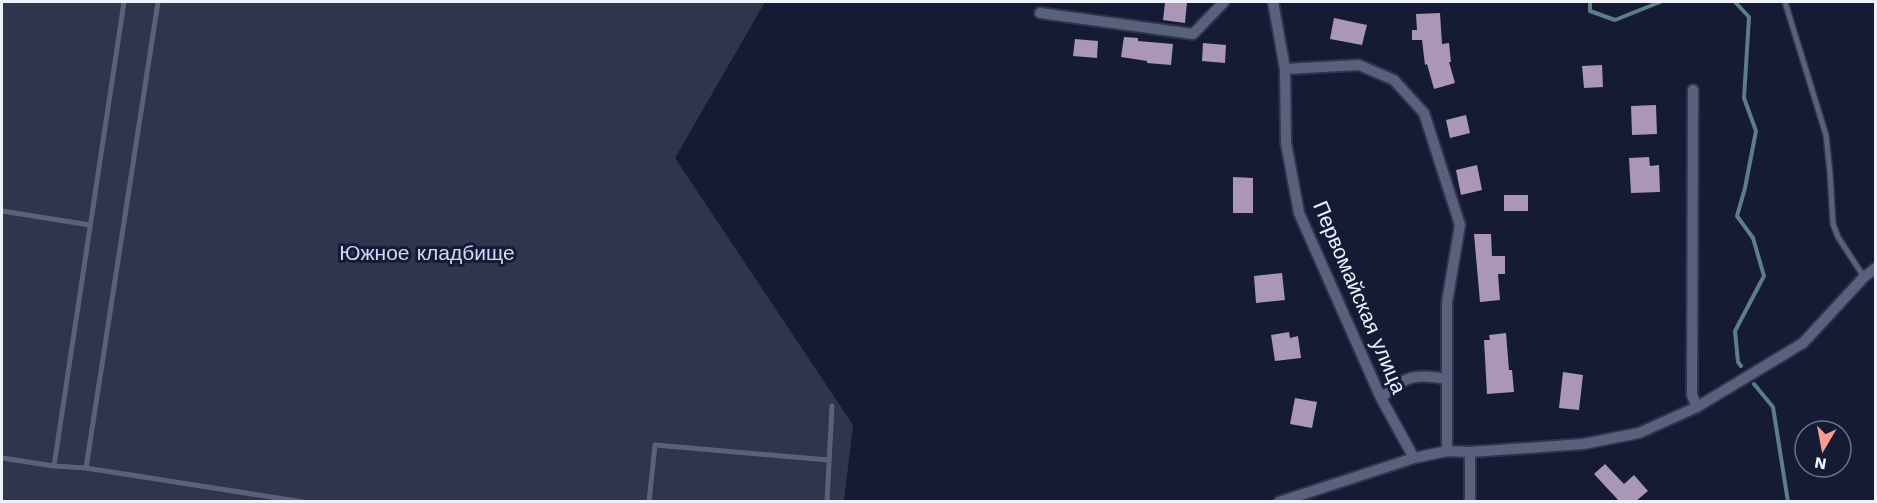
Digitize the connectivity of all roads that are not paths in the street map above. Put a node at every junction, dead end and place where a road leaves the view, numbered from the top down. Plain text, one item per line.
1 (124, 2) edge
2 (158, 2) edge
3 (1224, 2) edge
4 (1273, 2) edge
5 (1785, 2) edge
6 (1040, 13) dead end
7 (1285, 69) junction
8 (1693, 90) dead end
9 (2, 212) edge
10 (90, 225) junction
11 (1872, 273) edge
12 (1447, 379) junction
13 (1381, 398) junction
14 (832, 406) dead end
15 (1697, 406) junction
16 (1447, 451) junction
17 (1470, 452) junction
18 (2, 458) edge
19 (1414, 458) junction
20 (829, 460) junction
21 (54, 466) junction
22 (86, 468) junction
23 (303, 501) edge
24 (650, 501) edge
25 (827, 501) edge
26 (1279, 501) edge
27 (1470, 501) edge

1 - 10 lane
2 - 22 lane
3 - 6 street
4 - 7 street, Первомайская улица
5 - 11 lane
7 - 12 street
7 - 13 street, Первомайская улица
8 - 15 street
9 - 10 lane
10 - 21 lane
11 - 15 street
12 - 13 street
12 - 16 street
13 - 19 street, Первомайская улица
14 - 20 lane
15 - 17 street
16 - 17 street
16 - 19 street
17 - 27 street
18 - 21 lane
19 - 26 street
20 - 24 lane
20 - 25 lane
21 - 22 lane
22 - 23 lane

